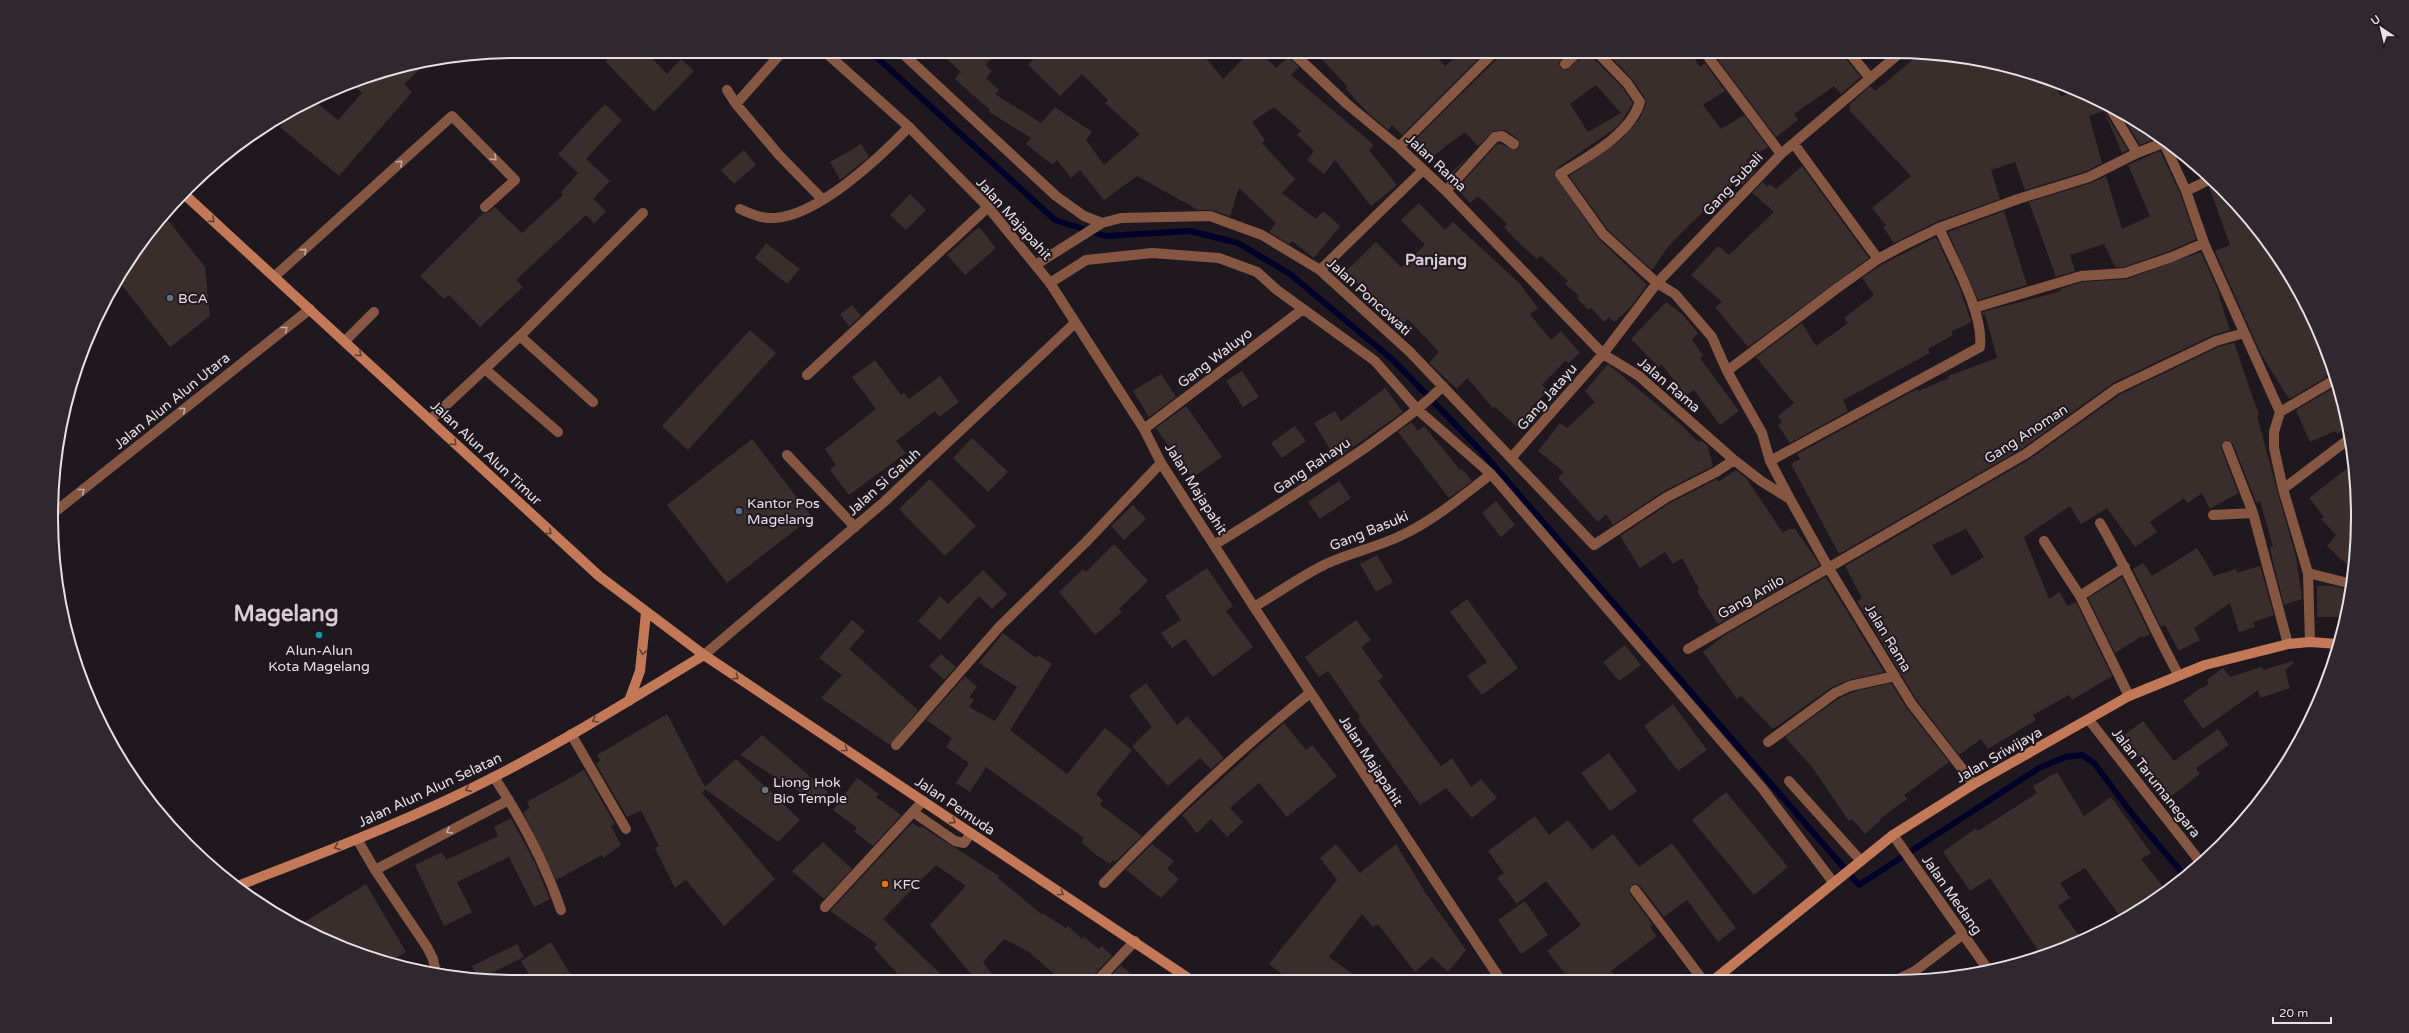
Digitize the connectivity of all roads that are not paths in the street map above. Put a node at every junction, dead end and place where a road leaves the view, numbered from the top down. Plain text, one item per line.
1 (777, 58) edge
2 (840, 58) edge
3 (908, 58) edge
4 (1298, 58) edge
5 (1488, 58) edge
6 (1572, 58) edge
7 (1602, 58) edge
8 (1709, 58) dead end
9 (1854, 58) edge
10 (1894, 58) edge
11 (1566, 64) dead end
12 (1870, 78) junction
13 (727, 90) dead end
14 (736, 104) junction
15 (2114, 115) edge
16 (909, 127) junction
17 (1514, 144) dead end
18 (1794, 144) junction
19 (2160, 144) edge
20 (1399, 147) junction
21 (2169, 151) edge
22 (2137, 153) junction
23 (1781, 154) junction
24 (1422, 170) junction
25 (2206, 182) edge
26 (1446, 191) junction
27 (2186, 191) junction
28 (187, 198) edge
29 (822, 199) junction
30 (988, 207) junction
31 (485, 208) dead end
32 (740, 209) dead end
33 (643, 213) dead end
34 (1102, 223) junction
35 (1939, 228) junction
36 (2204, 242) junction
37 (1878, 259) junction
38 (1037, 264) junction
39 (1320, 270) junction
40 (275, 276) junction
41 (1050, 283) junction
42 (1657, 283) junction
43 (1974, 308) junction
44 (310, 309) junction
45 (1303, 309) junction
46 (374, 312) dead end
47 (1075, 323) junction
48 (2244, 333) junction
49 (520, 336) junction
50 (345, 341) junction
51 (1603, 354) junction
52 (485, 368) junction
53 (1727, 371) junction
54 (807, 375) dead end
55 (2331, 382) edge
56 (1441, 389) junction
57 (593, 402) dead end
58 (1420, 408) junction
59 (2280, 412) junction
60 (430, 420) junction
61 (1144, 429) junction
62 (558, 432) dead end
63 (2345, 442) edge
64 (2227, 446) dead end
65 (787, 455) dead end
66 (1512, 457) junction
67 (1734, 460) junction
68 (1770, 461) junction
69 (1161, 463) junction
70 (1491, 474) junction
71 (2283, 489) junction
72 (1790, 499) junction
73 (58, 509) edge
74 (2253, 513) junction
75 (2213, 515) dead end
76 (2100, 523) dead end
77 (855, 527) junction
78 (2044, 540) dead end
79 (1214, 545) junction
80 (1828, 567) junction
81 (2125, 567) junction
82 (2308, 573) junction
83 (2346, 582) edge
84 (2080, 596) junction
85 (1254, 607) junction
86 (646, 613) junction
87 (2310, 642) junction
88 (2288, 644) junction
89 (2333, 644) edge
90 (1688, 649) dead end
91 (704, 655) junction
92 (2178, 674) junction
93 (1895, 676) junction
94 (1310, 693) junction
95 (2129, 696) junction
96 (629, 701) junction
97 (2089, 720) junction
98 (571, 734) junction
99 (1768, 742) dead end
100 (896, 746) dead end
101 (494, 777) junction
102 (1789, 782) dead end
103 (1974, 784) junction
104 (509, 800) junction
105 (923, 802) junction
106 (913, 812) junction
107 (626, 829) dead end
108 (971, 833) junction
109 (1893, 835) junction
110 (357, 839) junction
111 (2198, 859) edge
112 (1858, 863) junction
113 (375, 870) junction
114 (1836, 881) junction
115 (1104, 883) dead end
116 (243, 884) edge
117 (1635, 890) dead end
118 (825, 906) dead end
119 (560, 910) dead end
120 (1962, 935) junction
121 (1135, 942) junction
122 (1985, 965) edge
123 (435, 967) edge
124 (1908, 974) edge
125 (1103, 975) edge
126 (1184, 975) edge
127 (1497, 975) edge
128 (1699, 975) edge
129 (1720, 975) edge

1 - 14 street
2 - 16 street, Jalan Majapahit
3 - 34 street
4 - 20 street, Jalan Rama
5 - 20 street
6 - 11 street
7 - 42 street
8 - 23 street
9 - 12 street
10 - 12 street, Gang Subali
12 - 18 street, Gang Subali
13 - 14 street
14 - 29 street
15 - 22 street
16 - 29 street
16 - 30 street, Jalan Majapahit
17 - 26 street
18 - 23 street, Gang Subali
18 - 37 street
19 - 22 street
20 - 24 street, Jalan Rama
21 - 27 street
22 - 35 street
23 - 42 street, Gang Subali
24 - 26 street, Jalan Rama
24 - 39 street
25 - 27 street
26 - 51 street, Jalan Rama
27 - 36 street
28 -> 40 main road, Jalan Alun Alun Timur
29 - 32 street
30 - 38 street, Jalan Majapahit
30 - 54 street
40 -> 31 street
33 - 49 street
34 - 38 street, Jalan Poncowati
34 - 39 street, Jalan Poncowati
35 - 37 street
35 - 43 street
36 - 43 street
36 - 48 street
37 - 53 street
38 - 41 street, Jalan Majapahit
39 - 56 street, Jalan Poncowati
40 - 44 main road, Jalan Alun Alun Timur
41 - 45 street
41 - 47 street, Jalan Majapahit
42 - 51 street, Gang Subali
42 - 53 street
43 - 68 street
44 - 50 main road, Jalan Alun Alun Timur
73 -> 44 street, Jalan Alun Alun Utara
45 - 58 street
45 - 61 street, Gang Waluyo
46 - 50 street
47 - 61 street, Jalan Majapahit
47 - 77 street, Jalan Si Galuh
48 - 59 street
48 - 80 street, Gang Anoman
49 - 52 street
49 - 57 street
50 -> 60 main road, Jalan Alun Alun Timur
51 - 66 street, Gang Jatayu
51 - 67 street, Jalan Rama
52 - 60 street
52 - 62 street
53 - 68 street
55 - 59 street
56 - 58 street, Gang Rahayu
56 - 66 street, Jalan Poncowati
58 - 70 street
58 - 79 street, Gang Rahayu
59 - 71 street
60 -> 86 main road, Jalan Alun Alun Timur
61 - 69 street, Jalan Majapahit
63 - 71 street
64 - 74 street
65 - 77 street
66 - 67 street, Jalan Poncowati
67 - 72 street, Jalan Rama
68 - 72 street
69 - 79 street, Jalan Majapahit
69 - 100 street
70 - 85 street, Gang Basuki
70 - 114 street
71 - 82 street
72 - 80 street, Jalan Rama
74 - 75 street
74 - 88 street
76 - 81 street
77 - 91 street, Jalan Si Galuh
78 - 84 street
79 - 85 street, Jalan Majapahit
80 - 90 street, Gang Anilo
80 - 93 street, Jalan Rama
81 - 84 street
81 - 92 street
82 - 83 street
82 - 87 street
84 - 95 street
85 - 94 street, Jalan Majapahit
86 - 91 main road, Jalan Alun Alun Timur
86 -> 96 main road
87 - 88 main road, Jalan Sriwijaya
87 - 89 main road, Jalan Sriwijaya
88 - 92 main road, Jalan Sriwijaya
91 - 96 main road, Jalan Alun Alun Selatan
91 -> 105 main road, Jalan Pemuda
92 - 95 main road, Jalan Sriwijaya
93 - 99 street
93 - 103 street, Jalan Rama
94 - 115 street
94 - 127 street, Jalan Majapahit
95 - 97 main road, Jalan Sriwijaya
96 -> 98 main road, Jalan Alun Alun Selatan
97 - 103 main road, Jalan Sriwijaya
97 - 111 street, Jalan Tarumanegara
98 - 101 main road, Jalan Alun Alun Selatan
98 - 107 street
101 - 104 street
101 -> 110 main road, Jalan Alun Alun Selatan
102 - 112 street
103 - 109 main road, Jalan Sriwijaya
104 -> 113 street
104 - 119 street
105 - 106 street
105 -> 108 main road, Jalan Pemuda
106 - 108 street
106 - 118 street
108 -> 121 main road, Jalan Pemuda
109 - 112 main road, Jalan Sriwijaya
109 - 120 street, Jalan Medang
110 - 113 street
110 -> 116 main road, Jalan Alun Alun Selatan
112 - 114 main road, Jalan Sriwijaya
113 - 123 street
114 - 129 main road, Jalan Sriwijaya
117 - 128 street
120 - 122 street, Jalan Medang
120 - 124 street
121 - 125 street
121 - 126 main road, Jalan Pemuda

